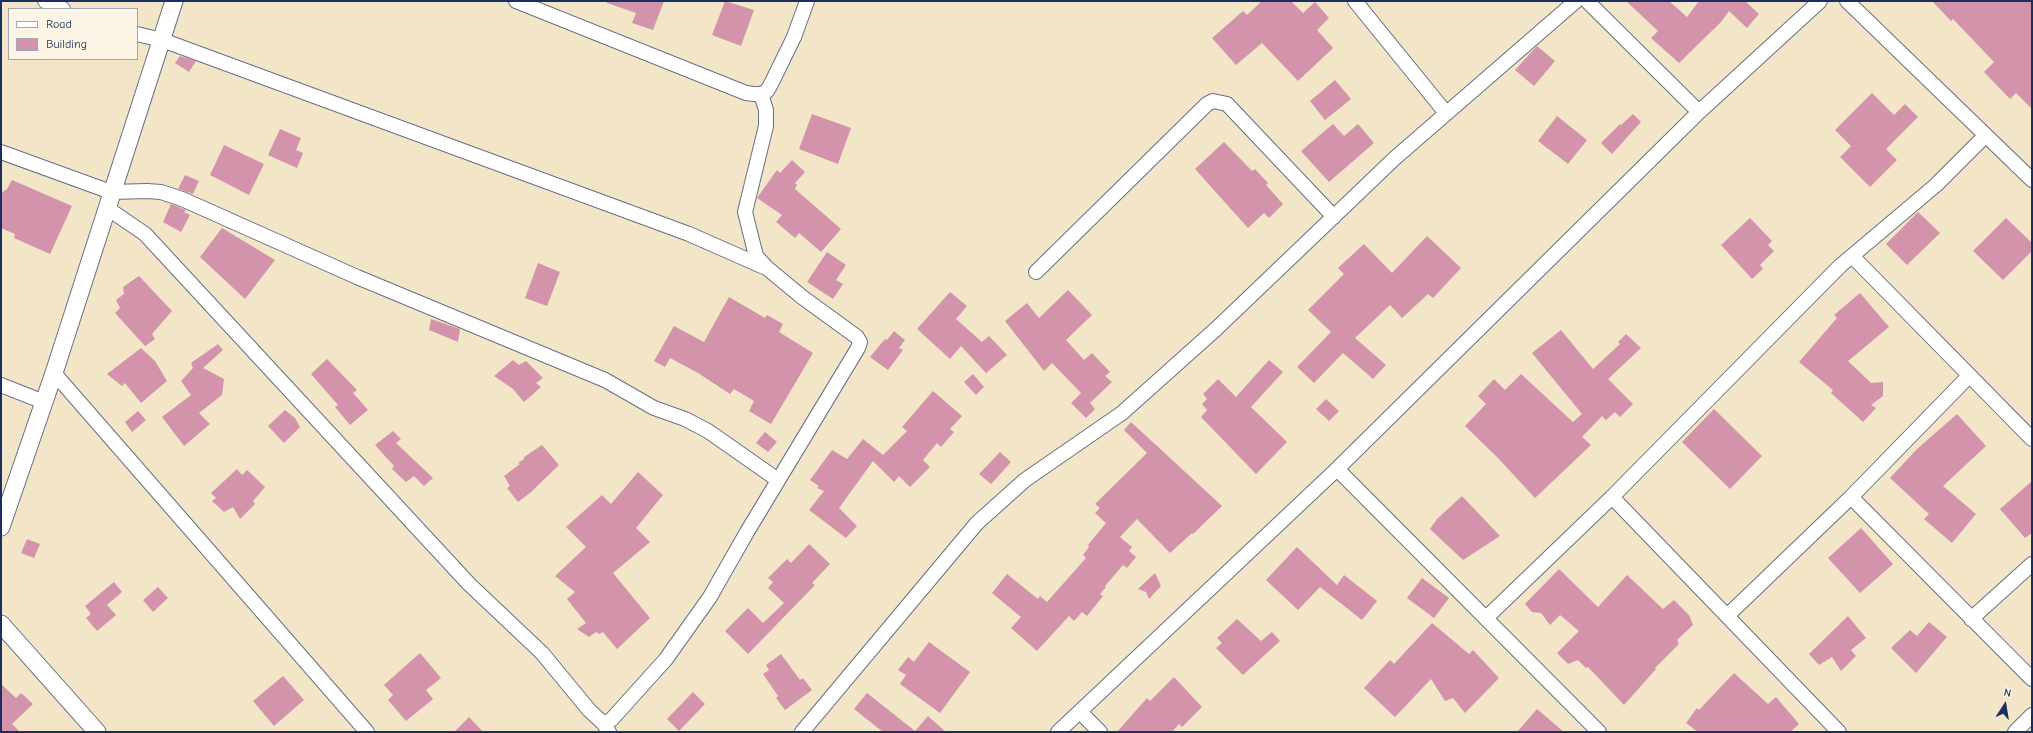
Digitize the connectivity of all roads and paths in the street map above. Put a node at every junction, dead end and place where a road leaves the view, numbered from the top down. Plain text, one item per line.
1 (45, 1) edge
2 (174, 1) edge
3 (516, 1) edge
4 (807, 1) edge
5 (1355, 1) edge
6 (1576, 1) edge
7 (1587, 1) edge
8 (1820, 1) edge
9 (1847, 1) edge
10 (61, 8) edge
11 (138, 34) edge
12 (162, 40) junction
13 (761, 94) junction
14 (1699, 112) junction
15 (1446, 114) junction
16 (1985, 136) junction
17 (1, 152) edge
18 (2032, 180) edge
19 (111, 192) junction
20 (107, 208) junction
21 (1334, 217) junction
22 (1852, 256) junction
23 (767, 268) junction
24 (1036, 272) dead end
25 (54, 373) junction
26 (1968, 376) junction
27 (1, 384) edge
28 (44, 402) junction
29 (2032, 439) edge
30 (1337, 469) junction
31 (778, 480) junction
32 (1612, 497) junction
33 (1851, 498) junction
34 (1, 527) edge
35 (2032, 564) edge
36 (1728, 615) junction
37 (1486, 618) junction
38 (1971, 619) junction
39 (1, 624) edge
40 (2032, 679) edge
41 (1080, 712) junction
42 (2032, 714) edge
43 (607, 728) edge
44 (1836, 731) edge
45 (97, 732) edge
46 (367, 732) edge
47 (802, 732) edge
48 (1058, 732) edge
49 (1100, 732) edge
50 (1599, 732) edge
51 (2015, 732) edge

1 - 10 street
2 - 12 street
3 - 13 street
4 - 13 street
5 - 15 street
6 - 15 street
7 - 14 street
8 - 14 street
9 - 16 street
11 - 12 street
12 - 19 street
12 - 23 street
13 - 23 street
14 - 30 street
15 - 21 street
16 - 18 street
16 - 22 street
17 - 19 street
19 - 20 street
19 - 31 street
20 - 25 street
20 - 43 street
21 - 24 street
21 - 47 street
22 - 26 street
22 - 32 street
23 - 31 street
25 - 28 street
25 - 46 street
26 - 29 street
26 - 33 street
27 - 28 street
28 - 34 street
30 - 37 street
30 - 41 street
31 - 43 street
32 - 36 street
32 - 37 street
33 - 36 street
33 - 38 street
35 - 38 street
36 - 44 street
37 - 50 street
38 - 40 street
39 - 45 street
41 - 48 street
41 - 49 street
42 - 51 street

